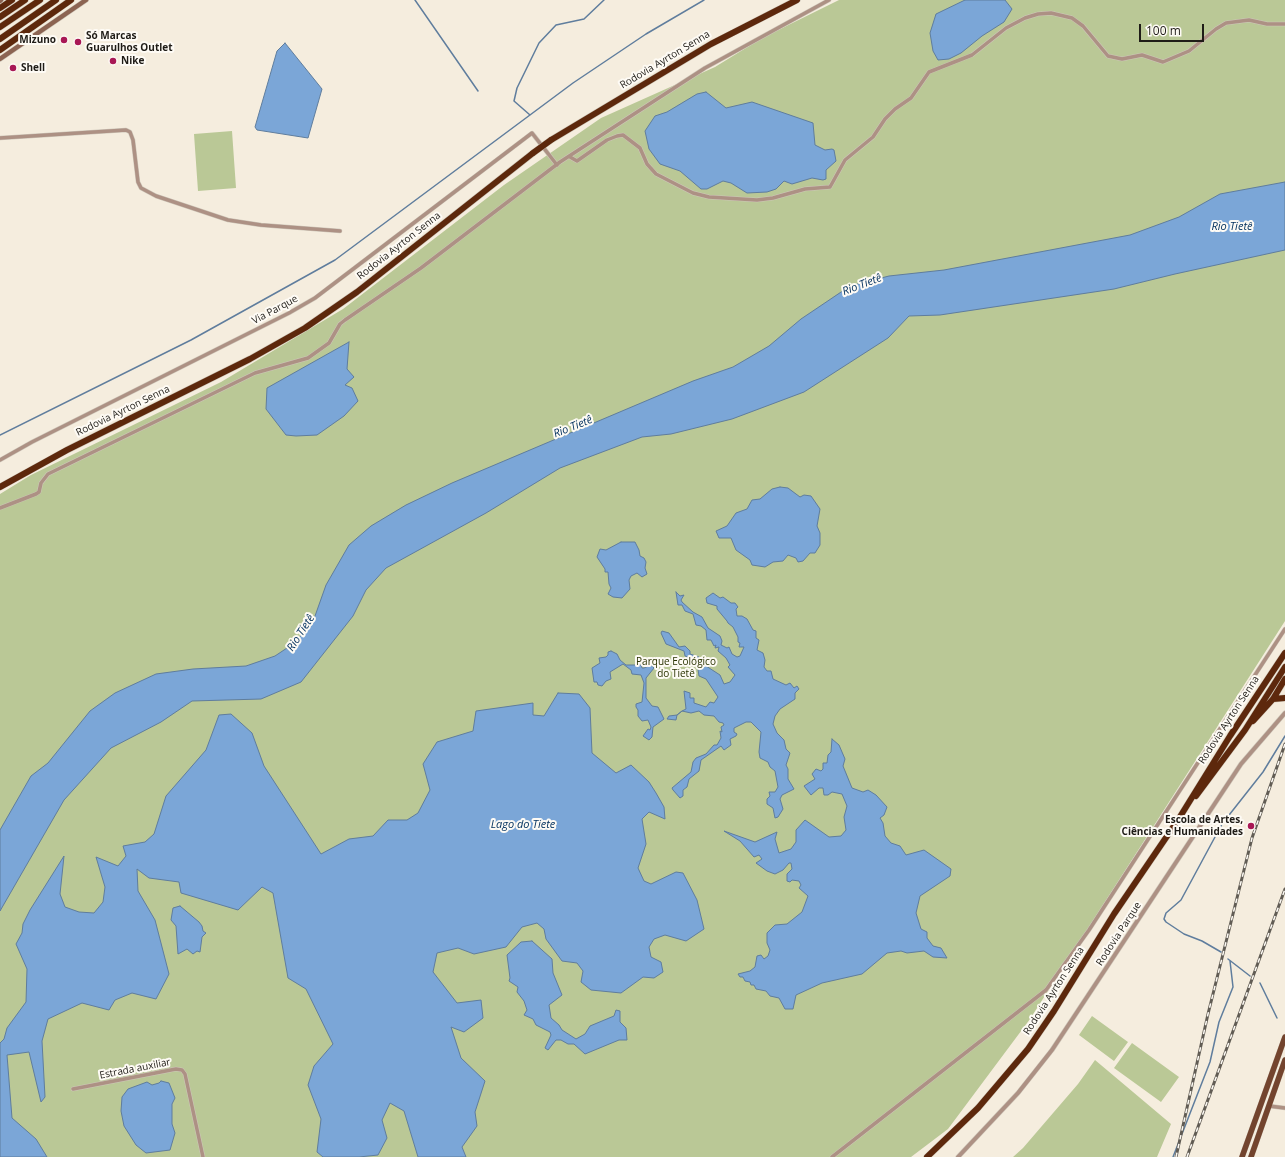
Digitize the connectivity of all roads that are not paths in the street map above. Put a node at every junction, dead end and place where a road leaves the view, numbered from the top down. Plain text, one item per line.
1 (12, 0) edge
2 (25, 0) edge
3 (40, 0) edge
4 (56, 0) edge
5 (71, 0) edge
6 (86, 0) edge
7 (797, 0) edge
8 (830, 0) edge
9 (0, 8) edge
10 (0, 17) edge
11 (1285, 24) edge
12 (0, 27) edge
13 (0, 39) edge
14 (0, 50) edge
15 (0, 59) edge
16 (0, 138) edge
17 (570, 157) junction
18 (557, 165) junction
19 (340, 231) dead end
20 (0, 460) edge
21 (0, 487) edge
22 (0, 508) edge
23 (1285, 629) edge
24 (1285, 653) edge
25 (1285, 667) edge
26 (1285, 679) edge
27 (1285, 698) edge
28 (1273, 699) junction
29 (1285, 713) edge
30 (1245, 730) junction
31 (1178, 820) junction
32 (1285, 1037) edge
33 (1285, 1060) edge
34 (73, 1089) dead end
35 (1269, 1106) junction
36 (1285, 1108) edge
37 (203, 1157) edge
38 (832, 1157) edge
39 (927, 1157) edge
40 (958, 1157) edge
41 (1242, 1157) edge
42 (1251, 1157) edge

1 - 9 highway
2 - 10 highway
3 - 12 highway
4 - 13 highway
5 - 14 highway
6 - 15 main road
7 - 21 highway, Rodovia Ayrton Senna, bridge
8 - 17 street
11 - 17 street
16 - 19 street
17 - 18 street
18 - 20 street, Via Parque
18 - 22 street
23 - 38 street
24 - 31 highway, Rodovia Ayrton Senna
25 - 30 highway, Rodovia Ayrton Senna
26 - 28 highway
27 - 28 highway
28 - 30 highway
29 - 40 street, Rodovia Parque
30 - 31 highway, Rodovia Ayrton Senna
31 - 39 highway, Rodovia Ayrton Senna
32 - 41 main road
33 - 35 main road
34 - 37 street, Estrada auxiliar
35 - 36 street
35 - 42 main road

